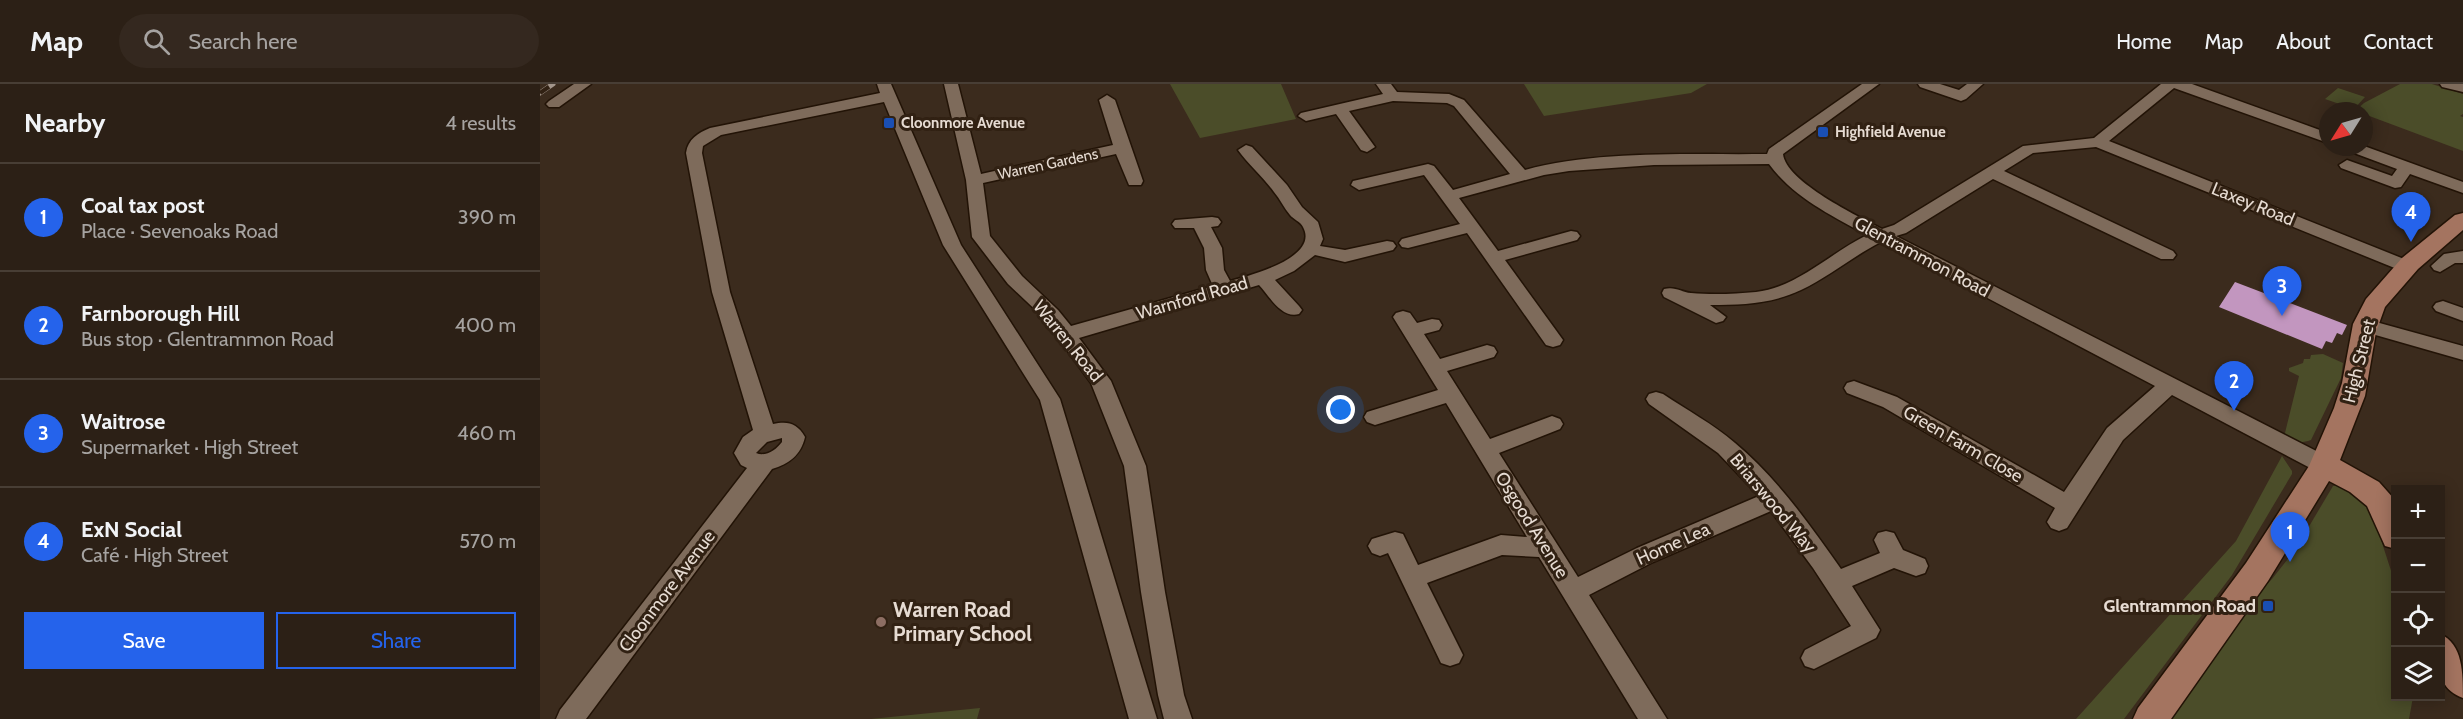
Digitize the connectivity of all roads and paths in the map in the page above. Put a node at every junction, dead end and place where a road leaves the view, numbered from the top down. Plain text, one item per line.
1 (584, 84) edge
2 (951, 84) edge
3 (1924, 84) edge
4 (1976, 84) edge
5 (2170, 84) edge
6 (2178, 84) edge
7 (2448, 84) edge
8 (1860, 86) edge
9 (2463, 88) edge
10 (887, 90) edge
11 (1388, 90) edge
12 (1107, 100) dead end
13 (554, 104) dead end
14 (1340, 109) junction
15 (1306, 116) dead end
16 (2319, 135) edge
17 (2098, 142) junction
18 (1367, 147) dead end
19 (1122, 148) junction
20 (1256, 152) dead end
21 (2373, 155) edge
22 (1773, 159) junction
23 (2347, 165) dead end
24 (2407, 167) junction
25 (1992, 172) junction
26 (1521, 176) junction
27 (974, 180) junction
28 (1135, 181) dead end
29 (1359, 185) dead end
30 (2463, 188) edge
31 (1449, 196) junction
32 (1181, 224) dead end
33 (1469, 227) junction
34 (2458, 229) edge
35 (1878, 234) junction
36 (1571, 236) dead end
37 (1408, 243) dead end
38 (1387, 246) dead end
39 (1310, 249) junction
40 (2162, 250) dead end
41 (2463, 256) edge
42 (1493, 258) junction
43 (2440, 266) dead end
44 (2408, 267) junction
45 (1263, 278) junction
46 (1225, 290) junction
47 (1305, 295) dead end
48 (2443, 307) dead end
49 (2463, 315) edge
50 (1716, 317) dead end
51 (1416, 324) dead end
52 (2365, 325) junction
53 (1067, 335) junction
54 (1553, 339) dead end
55 (1487, 352) dead end
56 (2463, 353) edge
57 (1435, 368) junction
58 (2170, 385) junction
59 (1854, 388) dead end
60 (1451, 394) junction
61 (1656, 399) dead end
62 (1388, 418) dead end
63 (1552, 424) dead end
64 (765, 433) junction
65 (1486, 449) junction
66 (764, 462) junction
67 (2322, 464) junction
68 (1774, 500) junction
69 (2391, 521) edge
70 (1380, 546) dead end
71 (1547, 548) junction
72 (1899, 554) dead end
73 (1412, 578) junction
74 (1837, 582) junction
75 (1574, 591) junction
76 (1818, 648) dead end
77 (1450, 655) dead end
78 (2445, 656) edge
79 (2463, 683) edge
80 (570, 719) edge
81 (1143, 719) edge
82 (1178, 719) edge
83 (1653, 719) edge
84 (2150, 719) edge

1 - 13 street
2 - 27 street, Warren Road
3 - 4 street
5 - 17 street
6 - 16 street
7 - 9 street
8 - 22 street
10 - 64 street
10 - 81 street
11 - 14 street
11 - 26 street
12 - 19 street, Warren Gardens
14 - 15 street
14 - 18 street
17 - 25 street
17 - 44 street, Laxey Road
19 - 27 street, Warren Gardens
19 - 28 street, Warren Gardens
20 - 39 street
21 - 24 street
22 - 26 street
22 - 35 street, Glentrammon Road
23 - 24 street
24 - 30 street
25 - 35 street
25 - 40 street
26 - 31 street
27 - 53 street, Warren Road
29 - 31 street
31 - 33 street
32 - 46 street
33 - 37 street
33 - 42 street
34 - 44 main road, High Street
35 - 50 street
35 - 58 street, Glentrammon Road
36 - 42 street
38 - 39 street
39 - 45 street, Warnford Road
41 - 43 street
42 - 54 street
44 - 52 main road, High Street
45 - 46 street, Warnford Road
45 - 47 street
46 - 53 street, Warnford Road
48 - 49 street
51 - 57 street, Osgood Avenue
52 - 56 street
52 - 67 main road, High Street
53 - 82 street, Warren Road
55 - 57 street
57 - 60 street, Osgood Avenue
58 - 59 street, Green Farm Close
58 - 67 street, Glentrammon Road
60 - 62 street
60 - 65 street, Osgood Avenue
61 - 68 street, Briarswood Way
63 - 65 street
64 - 66 street
64 - 66 street, Cloonmore Avenue
65 - 71 street, Osgood Avenue
66 - 80 street, Cloonmore Avenue
67 - 69 main road
67 - 84 main road, High Street
68 - 74 street, Briarswood Way
68 - 75 street, Home Lea
70 - 73 street
71 - 73 street
71 - 75 street, Osgood Avenue
72 - 74 street
73 - 77 street
74 - 76 street, Briarswood Way
75 - 83 street, Osgood Avenue
78 - 79 main road

